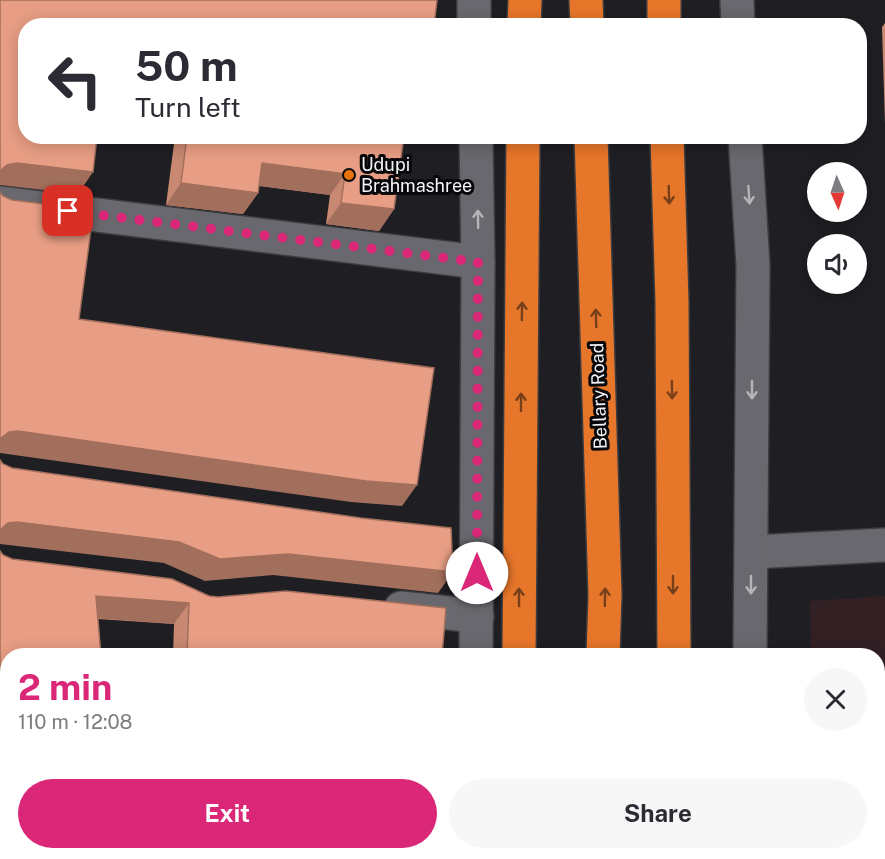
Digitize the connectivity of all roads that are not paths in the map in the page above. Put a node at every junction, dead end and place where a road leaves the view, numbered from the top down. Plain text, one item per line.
1 (474, 0) edge
2 (525, 0) edge
3 (586, 0) edge
4 (664, 0) edge
5 (737, 0) edge
6 (474, 18) edge
7 (524, 18) edge
8 (587, 18) edge
9 (664, 18) edge
10 (738, 18) edge
11 (476, 144) edge
12 (523, 144) edge
13 (591, 144) edge
14 (667, 144) edge
15 (745, 144) edge
16 (0, 203) edge
17 (478, 262) junction
18 (442, 528) edge
19 (477, 531) junction
20 (885, 545) edge
21 (751, 552) junction
22 (374, 605) edge
23 (477, 616) junction
24 (476, 648) edge
25 (519, 648) edge
26 (603, 648) edge
27 (674, 648) edge
28 (750, 648) edge

1 - 6 street
2 - 7 highway
3 - 8 highway
4 - 9 highway
5 - 10 street
17 -> 11 street
25 -> 12 highway
26 -> 13 highway, Bellary Road
14 -> 27 highway
15 -> 21 street
16 - 17 street
17 - 19 street
18 - 19 street
19 - 23 street
20 - 21 street
21 -> 28 street
22 - 23 street
23 - 24 street

